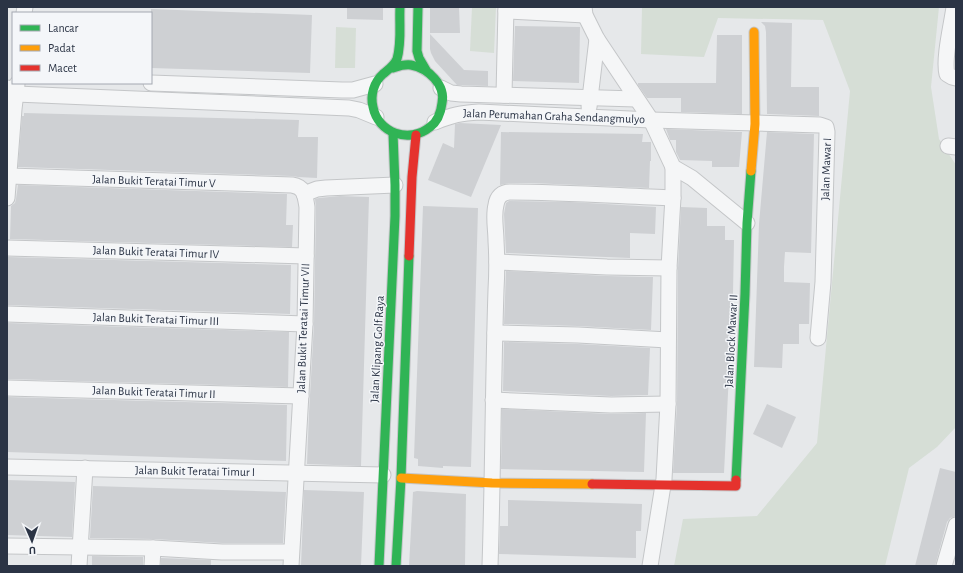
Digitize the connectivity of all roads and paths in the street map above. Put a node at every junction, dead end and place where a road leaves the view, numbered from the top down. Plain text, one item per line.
1 (400, 7) edge
2 (418, 7) edge
3 (954, 7) edge
4 (506, 9) edge
5 (584, 11) edge
6 (754, 32) dead end
7 (597, 38) junction
8 (392, 68) junction
9 (426, 70) junction
10 (956, 78) edge
11 (152, 83) edge
12 (375, 84) junction
13 (12, 86) edge
14 (441, 88) junction
15 (504, 95) junction
16 (590, 97) junction
17 (636, 99) junction
18 (376, 117) junction
19 (588, 118) junction
20 (651, 120) junction
21 (435, 122) junction
22 (755, 124) junction
23 (393, 133) junction
24 (416, 135) junction
25 (672, 168) junction
26 (9, 176) junction
27 (395, 185) junction
28 (301, 190) junction
29 (7, 198) edge
30 (673, 198) junction
31 (747, 224) junction
32 (7, 248) edge
33 (306, 256) junction
34 (497, 262) junction
35 (669, 268) junction
36 (7, 314) edge
37 (305, 324) junction
38 (495, 333) junction
39 (818, 338) dead end
40 (668, 340) junction
41 (7, 388) edge
42 (404, 395) junction
43 (301, 396) junction
44 (387, 396) junction
45 (493, 400) junction
46 (668, 404) junction
47 (7, 467) edge
48 (85, 468) junction
49 (296, 473) junction
50 (383, 475) junction
51 (401, 478) junction
52 (492, 483) junction
53 (663, 486) junction
54 (956, 525) edge
55 (7, 546) edge
56 (80, 548) junction
57 (153, 548) junction
58 (222, 559) edge
59 (291, 559) edge
60 (949, 563) edge
61 (79, 566) edge
62 (152, 566) edge
63 (379, 566) edge
64 (396, 566) edge
65 (490, 566) edge
66 (650, 566) edge

1 - 8 main road
2 - 9 main road
3 - 10 street
4 - 5 street
4 - 15 street, Jalan Perumahan Graha Sendangmulyo
5 - 7 street, Jalan Perumahan Graha Sendangmulyo
6 - 22 main road, Jalan Block Mawar II
7 - 16 street
7 - 17 street, Jalan Perumahan Graha Sendangmulyo
8 - 9 main road
8 - 12 main road
9 - 14 main road
11 - 12 street
12 - 18 main road
13 - 18 street
13 - 26 street
14 - 15 street, Jalan Perumahan Graha Sendangmulyo
14 - 21 main road
15 - 16 street, Jalan Perumahan Graha Sendangmulyo
16 - 17 street, Jalan Perumahan Graha Sendangmulyo
16 - 19 street
17 - 20 street, Jalan Perumahan Graha Sendangmulyo
18 - 23 main road
19 - 20 street, Jalan Perumahan Graha Sendangmulyo
19 - 21 street, Jalan Perumahan Graha Sendangmulyo
20 - 22 street, Jalan Mawar I
20 - 25 street
21 - 24 main road
22 - 31 main road, Jalan Block Mawar II
22 - 39 street, Jalan Mawar I
23 - 24 main road
23 - 27 main road, Jalan Klipang Golf Raya
24 - 42 main road
25 - 30 street
25 - 31 street
26 - 28 street, Jalan Bukit Teratai Timur V
26 - 29 street
27 - 28 street
27 - 44 main road, Jalan Klipang Golf Raya
28 - 33 street, Jalan Bukit Teratai Timur VII
30 - 34 street
30 - 35 street
31 - 53 main road, Jalan Block Mawar II
32 - 33 street, Jalan Bukit Teratai Timur IV
33 - 37 street, Jalan Bukit Teratai Timur VII
34 - 35 street
34 - 38 street
35 - 40 street
36 - 37 street, Jalan Bukit Teratai Timur III
37 - 43 street, Jalan Bukit Teratai Timur VII
38 - 40 street
38 - 45 street
40 - 46 street
41 - 43 street, Jalan Bukit Teratai Timur II
42 - 44 main road
42 - 51 main road
43 - 49 street, Jalan Bukit Teratai Timur VII
44 - 50 main road, Jalan Klipang Golf Raya
45 - 46 street
45 - 52 street
46 - 53 street
47 - 48 street, Jalan Bukit Teratai Timur I
48 - 49 street, Jalan Bukit Teratai Timur I
48 - 56 street
49 - 50 street, Jalan Bukit Teratai Timur I
49 - 59 street, Jalan Bukit Teratai Timur VII
50 - 63 main road, Jalan Klipang Golf Raya
51 - 52 main road
51 - 64 main road
52 - 53 main road
52 - 65 street
53 - 66 street
54 - 60 street
55 - 56 street
56 - 57 street
56 - 61 street
57 - 58 street
57 - 62 street
58 - 59 street

